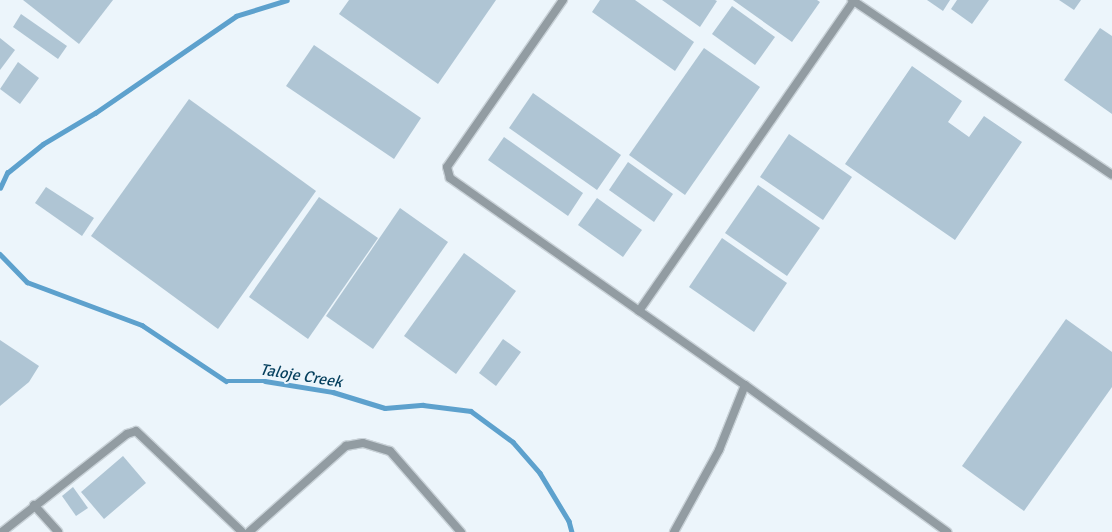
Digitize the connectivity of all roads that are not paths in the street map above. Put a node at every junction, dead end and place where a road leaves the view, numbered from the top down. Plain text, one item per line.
1 (563, 0) edge
2 (853, 0) edge
3 (1112, 174) edge
4 (639, 311) junction
5 (745, 385) junction
6 (34, 505) junction
7 (2, 532) edge
8 (58, 532) edge
9 (242, 532) edge
10 (249, 532) edge
11 (461, 532) edge
12 (674, 532) edge
13 (947, 532) edge

1 - 4 lane
2 - 3 lane
2 - 4 lane
4 - 5 lane
5 - 12 lane
5 - 13 lane
6 - 7 lane
6 - 8 lane
6 - 9 lane
10 - 11 lane

